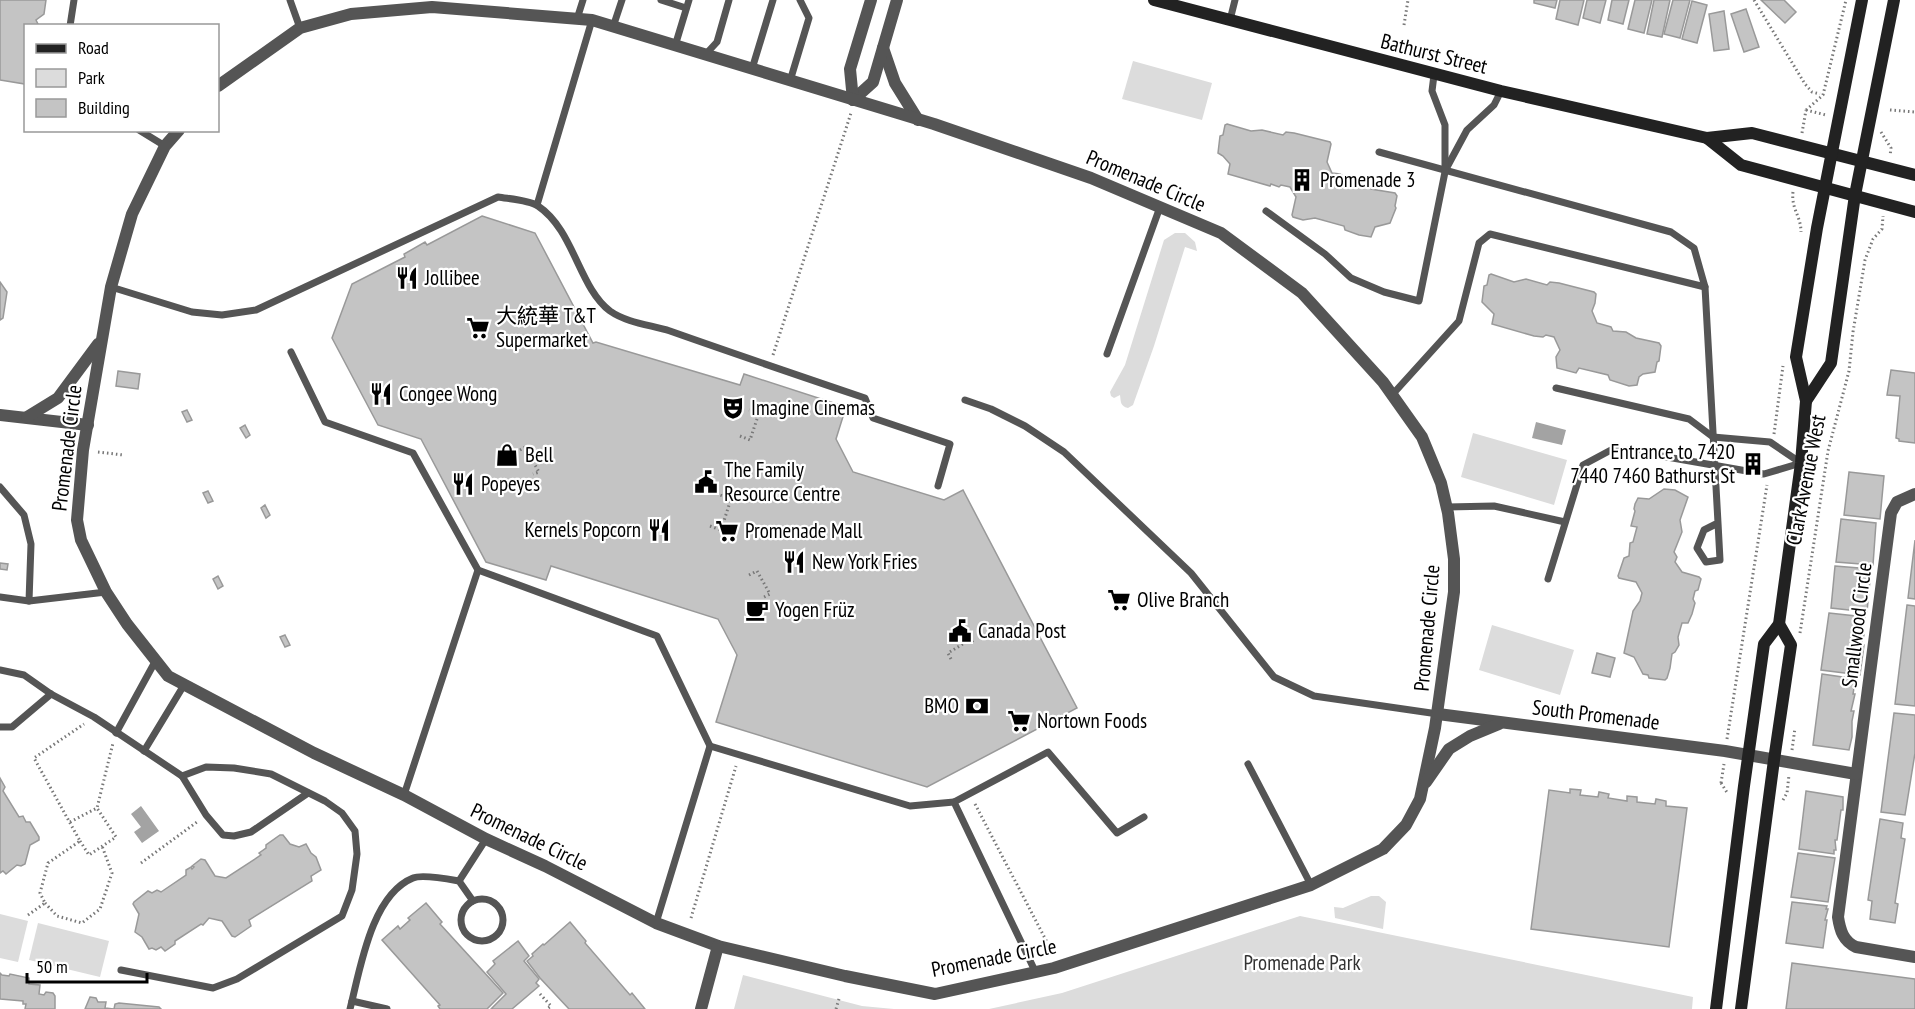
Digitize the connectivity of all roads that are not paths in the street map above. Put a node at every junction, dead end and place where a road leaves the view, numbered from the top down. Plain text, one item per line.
1 (74, 0) edge
2 (290, 0) edge
3 (583, 0) edge
4 (622, 0) edge
5 (661, 0) edge
6 (688, 0) edge
7 (729, 0) edge
8 (773, 0) edge
9 (800, 0) edge
10 (872, 0) edge
11 (897, 0) edge
12 (1154, 0) edge
13 (1235, 0) edge
14 (1862, 0) edge
15 (1894, 0) edge
16 (433, 3) edge
17 (686, 8) junction
18 (577, 19) junction
19 (592, 20) junction
20 (1230, 21) junction
21 (70, 24) edge
22 (613, 27) junction
23 (300, 28) junction
24 (675, 46) junction
25 (883, 48) junction
26 (705, 55) junction
27 (752, 69) junction
28 (1434, 75) junction
29 (790, 81) junction
30 (219, 85) edge
31 (1501, 91) junction
32 (853, 100) junction
33 (918, 120) junction
34 (142, 132) edge
35 (177, 132) edge
36 (1707, 138) junction
37 (165, 146) junction
38 (1379, 152) dead end
39 (1831, 152) junction
40 (1862, 161) junction
41 (1445, 172) junction
42 (1915, 175) edge
43 (1824, 187) junction
44 (1855, 195) junction
45 (537, 205) junction
46 (1160, 207) junction
47 (1266, 211) dead end
48 (1915, 212) edge
49 (111, 287) junction
50 (1705, 287) junction
51 (100, 340) junction
52 (291, 352) dead end
53 (1107, 354) dead end
54 (1556, 388) dead end
55 (1392, 395) junction
56 (964, 399) dead end
57 (1806, 401) junction
58 (0, 415) edge
59 (27, 417) junction
60 (88, 425) junction
61 (1713, 437) junction
62 (1801, 464) junction
63 (1715, 467) junction
64 (938, 486) dead end
65 (0, 487) edge
66 (1915, 494) edge
67 (1447, 507) junction
68 (1565, 522) junction
69 (1718, 523) junction
70 (478, 570) junction
71 (1548, 579) dead end
72 (106, 592) junction
73 (0, 597) edge
74 (29, 601) junction
75 (1779, 624) junction
76 (156, 660) junction
77 (0, 670) edge
78 (184, 685) junction
79 (51, 694) junction
80 (1438, 714) junction
81 (1502, 723) junction
82 (0, 727) edge
83 (116, 733) junction
84 (710, 746) junction
85 (144, 752) junction
86 (1748, 755) junction
87 (1774, 760) junction
88 (1248, 764) dead end
89 (1857, 774) junction
90 (182, 776) junction
91 (1422, 788) junction
92 (308, 793) junction
93 (404, 795) junction
94 (954, 802) junction
95 (1144, 818) dead end
96 (486, 839) junction
97 (459, 881) junction
98 (1311, 885) junction
99 (472, 901) junction
100 (656, 923) junction
101 (718, 946) junction
102 (1915, 957) edge
103 (121, 970) dead end
104 (1035, 971) junction
105 (352, 1001) junction
106 (350, 1009) edge
107 (387, 1009) edge
108 (701, 1009) edge
109 (1716, 1009) edge
110 (1742, 1009) edge

1 - 21 lane
2 - 23 lane
3 - 18 lane
4 - 22 lane
5 - 17 lane
6 - 17 lane
7 - 26 lane
8 - 27 lane
9 - 29 lane
10 - 32 street
11 - 25 street
12 - 20 street, Bathurst Street
13 - 20 lane
14 - 39 street, Clark Avenue West
15 - 40 street, Clark Avenue West
16 - 18 street, Promenade Circle
16 - 23 street, Promenade Circle
17 - 24 lane
18 - 19 street, Promenade Circle
19 - 22 street, Promenade Circle
19 - 45 lane
20 - 28 street, Bathurst Street
22 - 24 street, Promenade Circle
23 - 30 street, Promenade Circle
24 - 26 street, Promenade Circle
25 - 32 street
25 - 33 street
26 - 27 street, Promenade Circle
27 - 29 street, Promenade Circle
28 - 31 street, Bathurst Street
28 - 41 lane
29 - 32 street, Promenade Circle
31 - 36 street, Bathurst Street
31 - 41 lane
32 - 33 street, Promenade Circle
33 - 46 street, Promenade Circle
34 - 37 lane
35 - 37 street, Promenade Circle
36 - 39 street, Bathurst Street
36 - 43 street, Bathurst Street
37 - 49 street, Promenade Circle
38 - 41 lane
39 - 40 street, Bathurst Street
39 - 43 street, Clark Avenue West
40 - 42 street, Bathurst Street
40 - 44 street, Clark Avenue West
41 - 47 lane
41 - 50 lane
43 - 44 street, Bathurst Street
43 - 57 street, Clark Avenue West
44 - 48 street, Bathurst Street
44 - 57 street, Clark Avenue West
45 - 49 lane
45 - 64 lane
46 - 53 lane
46 - 55 street, Promenade Circle
49 - 51 street, Promenade Circle
50 - 55 lane
50 - 61 lane
51 - 59 street
51 - 60 street, Promenade Circle
52 - 70 lane
54 - 61 lane
55 - 67 street, Promenade Circle
56 - 80 lane
57 - 62 street, Clark Avenue West
58 - 59 street
59 - 60 street
60 - 72 street, Promenade Circle
61 - 62 lane
61 - 63 lane
62 - 63 lane
62 - 75 street, Clark Avenue West
63 - 68 lane
63 - 69 lane
65 - 74 lane
66 - 89 street, Smallwood Circle
67 - 68 lane
67 - 80 street, Promenade Circle
68 - 71 lane
69 - 69 lane
70 - 84 lane
70 - 93 lane
72 - 74 lane
72 - 76 street, Promenade Circle
73 - 74 lane
75 - 86 street, Clark Avenue West
75 - 87 street
76 - 78 street, Promenade Circle
76 - 83 lane
77 - 79 lane
78 - 85 lane
78 - 93 street, Promenade Circle
79 - 82 lane
79 - 83 lane
80 - 81 street, South Promenade
80 - 91 street, Promenade Circle
81 - 86 street, South Promenade
81 - 91 street, Promenade Circle
83 - 85 lane
84 - 94 lane
84 - 100 lane
85 - 90 lane
86 - 87 street, South Promenade
86 - 109 street, Clark Avenue West
87 - 89 street
87 - 110 street
88 - 98 lane
89 - 102 street, Smallwood Circle
90 - 92 lane
90 - 92 lane
91 - 98 street, Promenade Circle
92 - 103 lane
93 - 96 street, Promenade Circle
94 - 95 lane
94 - 104 lane
96 - 97 lane
96 - 100 street, Promenade Circle
97 - 99 lane
97 - 105 lane
98 - 104 street, Promenade Circle
99 - 99 lane
100 - 101 street, Promenade Circle
101 - 104 street, Promenade Circle
101 - 108 street
105 - 106 lane
105 - 107 lane

